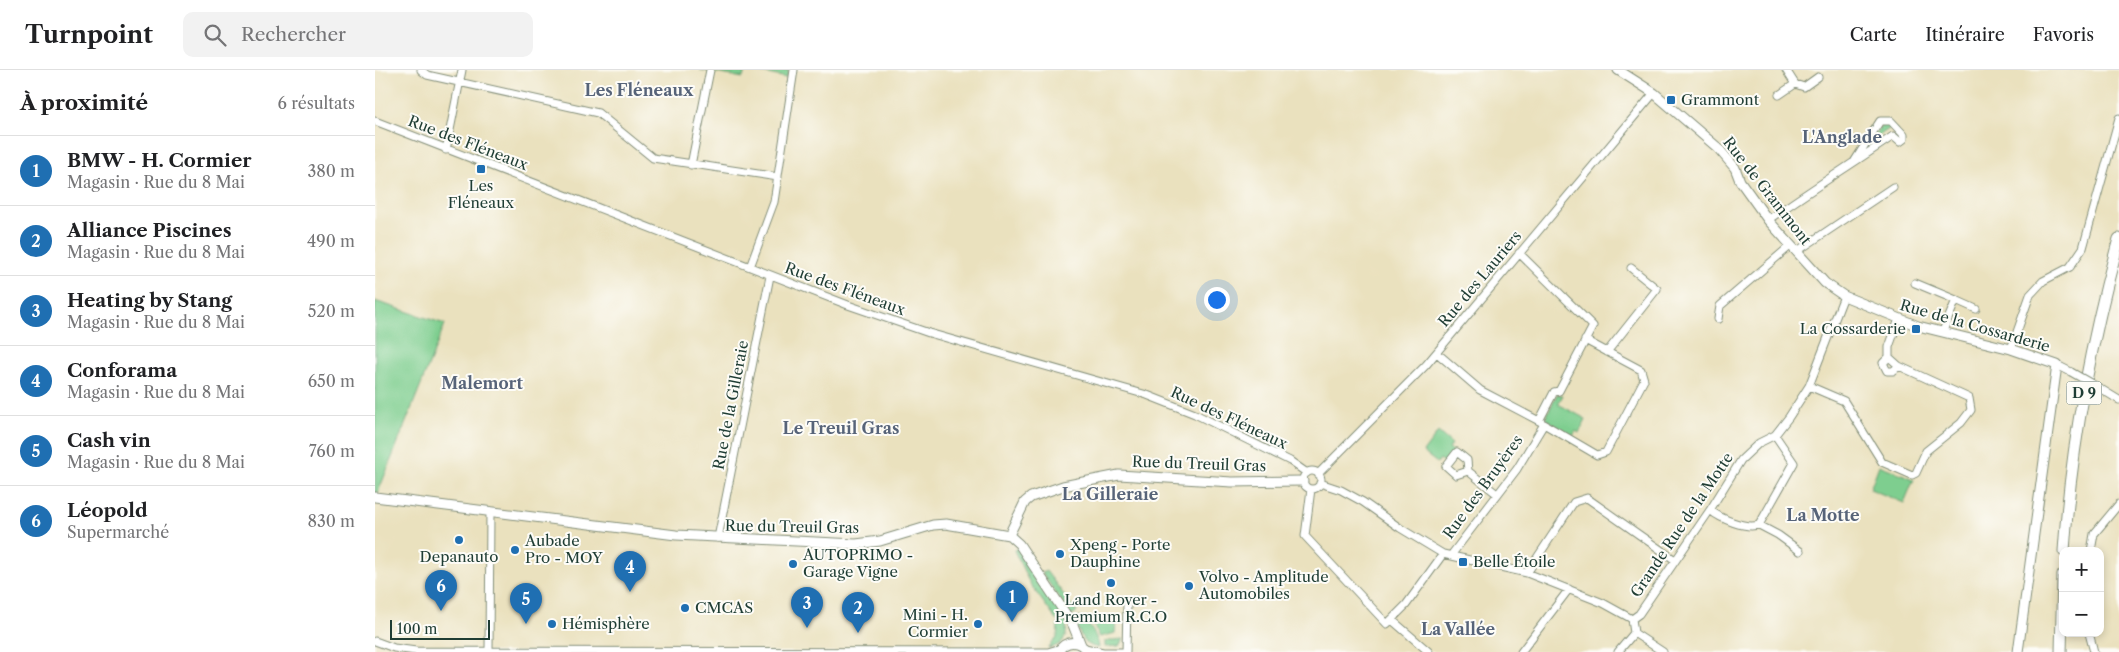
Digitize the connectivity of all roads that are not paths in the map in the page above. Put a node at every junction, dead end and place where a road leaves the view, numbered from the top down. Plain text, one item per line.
1 (421, 70) edge
2 (462, 70) edge
3 (710, 70) edge
4 (794, 70) edge
5 (1618, 70) edge
6 (1786, 70) edge
7 (1818, 77) dead end
8 (459, 81) junction
9 (1795, 84) junction
10 (1654, 92) junction
11 (1779, 95) dead end
12 (2119, 118) edge
13 (375, 121) edge
14 (446, 150) junction
15 (1854, 162) junction
16 (691, 165) junction
17 (778, 177) junction
18 (1893, 188) dead end
19 (1768, 220) junction
20 (2119, 239) edge
21 (1793, 249) junction
22 (1519, 253) junction
23 (750, 267) junction
24 (1631, 268) dead end
25 (770, 276) junction
26 (1915, 283) dead end
27 (1844, 296) junction
28 (1955, 300) junction
29 (1976, 309) dead end
30 (1719, 319) dead end
31 (1899, 319) junction
32 (1943, 331) junction
33 (1585, 340) junction
34 (2011, 349) junction
35 (1437, 352) junction
36 (1607, 352) junction
37 (1889, 357) junction
38 (2057, 365) junction
39 (1899, 366) junction
40 (1809, 386) junction
41 (2119, 400) edge
42 (1541, 422) junction
43 (1775, 435) junction
44 (1468, 471) dead end
45 (1318, 474) junction
46 (1305, 477) junction
47 (1320, 483) junction
48 (1311, 489) junction
49 (1497, 494) junction
50 (375, 497) edge
51 (2119, 504) edge
52 (1711, 510) junction
53 (490, 512) junction
54 (1759, 525) junction
55 (1009, 535) junction
56 (718, 538) junction
57 (2064, 547) edge
58 (2092, 547) edge
59 (1800, 551) dead end
60 (1443, 554) junction
61 (1452, 554) junction
62 (1675, 560) junction
63 (1527, 573) junction
64 (1569, 589) junction
65 (2063, 592) edge
66 (1127, 603) dead end
67 (1069, 618) junction
68 (1632, 619) junction
69 (1392, 620) junction
70 (1634, 633) junction
71 (2090, 637) edge
72 (375, 641) edge
73 (1062, 648) edge
74 (1084, 648) edge
75 (489, 650) junction
76 (647, 651) edge
77 (894, 651) edge
78 (1032, 652) edge
79 (1102, 652) edge
80 (1126, 652) edge
81 (1429, 652) edge
82 (1521, 652) edge
83 (1618, 652) edge
84 (1663, 652) edge
85 (2017, 652) edge
86 (2061, 652) edge
87 (2093, 652) edge

1 - 8 street
2 - 8 street
3 - 16 street
4 - 17 street
5 - 10 street, Rue de Grammont
6 - 9 street
7 - 9 street
8 - 14 street
8 - 16 street
9 - 11 street
10 - 19 street, Rue de Grammont
10 - 22 street, Rue des Lauriers
12 - 34 street
13 - 14 street, Rue des Fléneaux
14 - 23 street, Rue des Fléneaux
15 - 15 street
15 - 19 street
16 - 17 street
17 - 23 street
18 - 21 street
19 - 21 street, Rue de Grammont
20 - 57 main road, D 9
21 - 27 street, Rue de Grammont
21 - 30 street
22 - 33 street
22 - 35 street, Rue des Lauriers
23 - 25 street, Rue des Fléneaux
24 - 36 street
25 - 46 street, Rue des Fléneaux
25 - 56 street, Rue de la Gilleraie
26 - 28 street
27 - 31 street, Rue de la Cossarderie
27 - 40 street, Grande Rue de la Motte
28 - 29 street
28 - 32 street
31 - 32 street, Rue de la Cossarderie
31 - 37 street
32 - 34 street, Rue de la Cossarderie
33 - 36 street
33 - 42 street, Rue des Bruyères
34 - 38 street, Rue de la Cossarderie
35 - 42 street
35 - 45 street, Rue des Lauriers
36 - 42 street
37 - 39 street
37 - 39 street
38 - 41 street, Rue de la Cossarderie / D 9, bridge
38 - 85 street
39 - 40 street
40 - 43 street, Grande Rue de la Motte
42 - 49 street, Rue des Bruyères
43 - 52 street, Grande Rue de la Motte
43 - 54 street
44 - 49 street
45 - 46 street, Rue du Treuil Gras
45 - 47 street
46 - 48 street
46 - 55 street, Rue du Treuil Gras
47 - 48 street
47 - 60 street
48 - 69 street
49 - 61 street, Rue des Bruyères
50 - 53 street, Rue du Treuil Gras
51 - 58 street
52 - 54 street
52 - 62 street, Grande Rue de la Motte
53 - 56 street, Rue du Treuil Gras
53 - 75 street
54 - 59 street
55 - 56 street, Rue du Treuil Gras
55 - 67 street
60 - 61 street
60 - 69 street
61 - 63 street
62 - 63 street
62 - 68 street, Grande Rue de la Motte
63 - 64 street
64 - 68 street
64 - 82 street
65 - 86 main road
66 - 80 street
67 - 73 street
67 - 74 street
68 - 70 street
69 - 81 street
70 - 83 street
70 - 84 street
71 - 87 street
72 - 75 street
73 - 74 street
73 - 78 street
74 - 79 street
75 - 76 street
76 - 77 street
77 - 78 street
79 - 80 street

